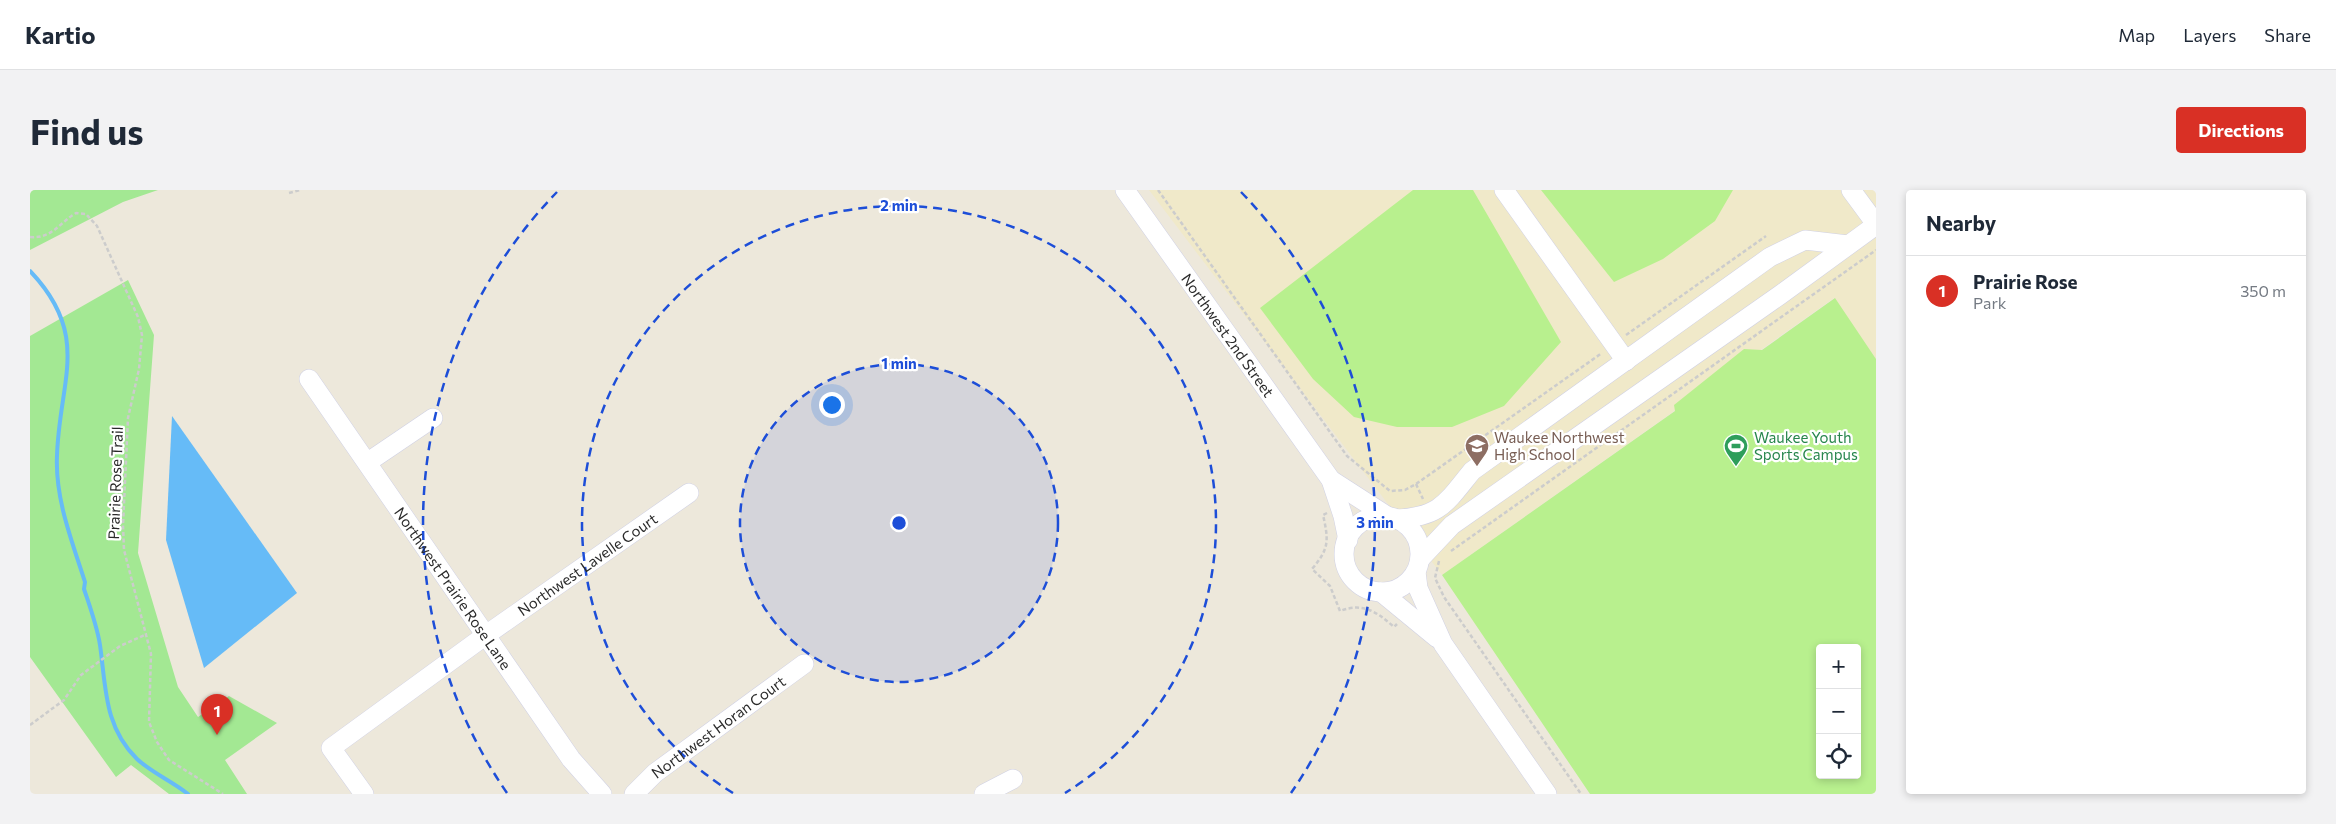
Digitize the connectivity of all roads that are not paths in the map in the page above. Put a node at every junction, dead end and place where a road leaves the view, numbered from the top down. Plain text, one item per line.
1 (1125, 190) edge
2 (1504, 190) edge
3 (1851, 190) edge
4 (1876, 224) edge
5 (1848, 246) junction
6 (1626, 361) junction
7 (309, 379) dead end
8 (433, 418) dead end
9 (368, 462) junction
10 (1331, 480) junction
11 (1459, 487) junction
12 (690, 494) dead end
13 (1477, 508) junction
14 (1393, 518) junction
15 (1348, 540) junction
16 (1418, 565) junction
17 (1381, 592) junction
18 (486, 635) junction
19 (1443, 644) junction
20 (804, 664) dead end
21 (1013, 778) dead end
22 (364, 794) edge
23 (602, 794) edge
24 (634, 794) edge
25 (984, 794) edge
26 (1547, 794) edge

1 - 10 street, Northwest 2nd Street
2 - 6 street
3 - 4 street
4 - 5 street
5 - 6 street
5 - 13 street
6 - 11 street
7 - 9 street, Northwest Prairie Rose Lane
8 - 9 street
9 - 18 street, Northwest Prairie Rose Lane
10 - 14 street, Northwest 2nd Street
10 - 15 street, Northwest 2nd Street
11 - 13 street
11 - 14 street
12 - 18 street, Northwest Lavelle Court
13 - 16 street
14 - 15 street
14 - 16 street, Northwest 2nd Street
15 - 17 street, Northwest 2nd Street
16 - 17 street
16 - 19 street, Northwest 2nd Street
17 - 19 street, Northwest 2nd Street
18 - 22 street, Northwest Lavelle Court
18 - 23 street, Northwest Prairie Rose Lane
19 - 26 street, Northwest 2nd Street
20 - 24 street, Northwest Horan Court
21 - 25 street

